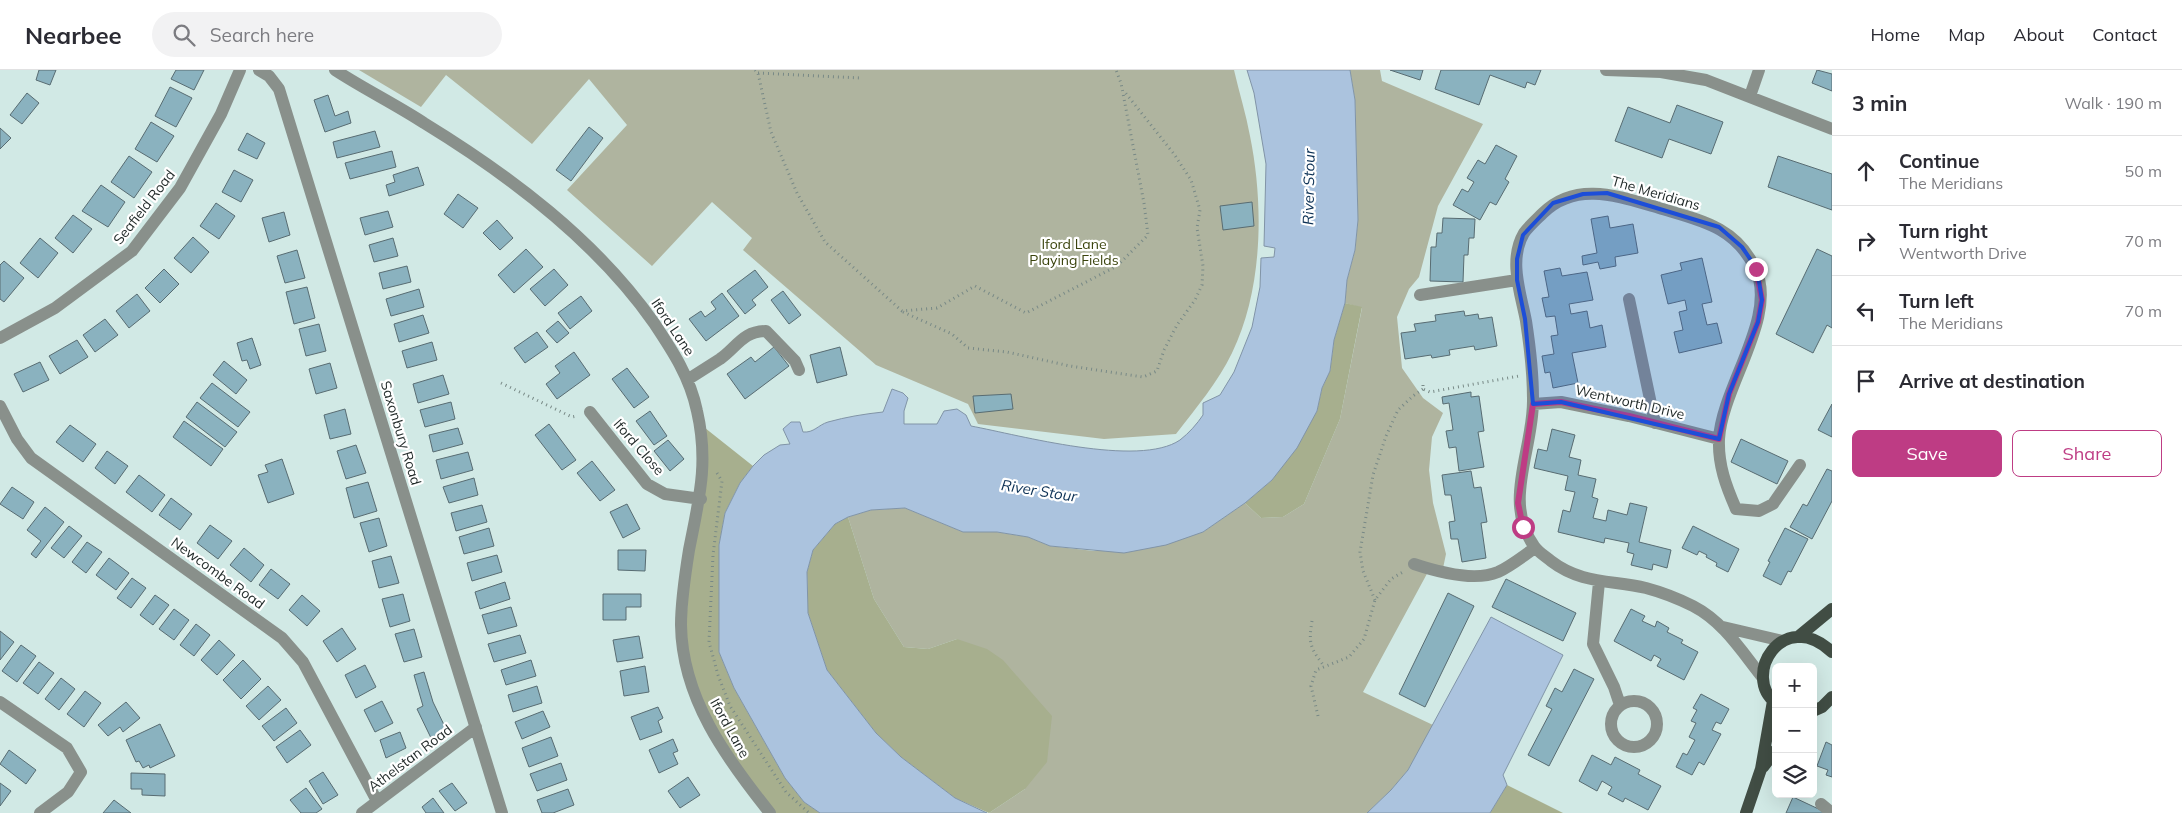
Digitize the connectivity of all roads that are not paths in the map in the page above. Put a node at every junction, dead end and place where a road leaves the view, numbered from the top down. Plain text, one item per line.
1 (240, 70) edge
2 (259, 70) edge
3 (335, 70) edge
4 (1606, 70) edge
5 (1759, 70) edge
6 (1750, 96) junction
7 (1832, 129) edge
8 (1517, 280) junction
9 (1420, 296) dead end
10 (1628, 299) dead end
11 (0, 338) edge
12 (799, 370) dead end
13 (687, 380) junction
14 (1533, 404) junction
15 (0, 406) edge
16 (590, 412) road end
17 (1655, 423) junction
18 (1719, 439) junction
19 (1800, 465) dead end
20 (701, 499) junction
21 (1535, 548) junction
22 (1414, 564) road end
23 (1599, 582) junction
24 (1832, 609) edge
25 (1723, 627) junction
26 (1798, 636) junction
27 (1783, 641) junction
28 (1832, 652) edge
29 (1763, 678) junction
30 (1832, 697) edge
31 (1772, 699) edge
32 (0, 702) edge
33 (1620, 706) dead end
34 (1773, 708) edge
35 (1822, 709) edge
36 (476, 727) junction
37 (1774, 753) edge
38 (1761, 769) junction
39 (377, 801) junction
40 (1821, 804) dead end
41 (40, 813) edge
42 (362, 813) edge
43 (502, 813) edge
44 (770, 813) edge
45 (1746, 813) edge
46 (1832, 813) edge

1 - 11 street, Seafield Road
2 - 36 street, Saxonbury Road
3 - 13 street, Iford Lane
4 - 6 street
5 - 6 street
6 - 7 street
8 - 9 street
8 - 14 street, The Meridians
8 - 18 street, The Meridians
10 - 17 street
12 - 13 street
13 - 20 street, Iford Lane
14 - 17 street, Wentworth Drive
14 - 21 street, The Meridians
15 - 39 street, Newcombe Road
16 - 20 street, Iford Close
17 - 18 street, Wentworth Drive
18 - 19 street, The Meridians
20 - 44 street, Iford Lane
21 - 22 street
21 - 23 street, The Meridians
23 - 25 street, The Meridians
23 - 33 street
24 - 26 main road
25 - 27 street, The Meridians
25 - 29 street, The Meridians
26 - 27 main road
26 - 28 main road
27 - 29 main road
29 - 31 main road
30 - 35 main road
32 - 41 street
34 - 38 main road
36 - 39 street, Athelstan Road
36 - 43 street, Saxonbury Road
37 - 38 main road
38 - 45 main road
39 - 42 street, Athelstan Road
40 - 46 street

